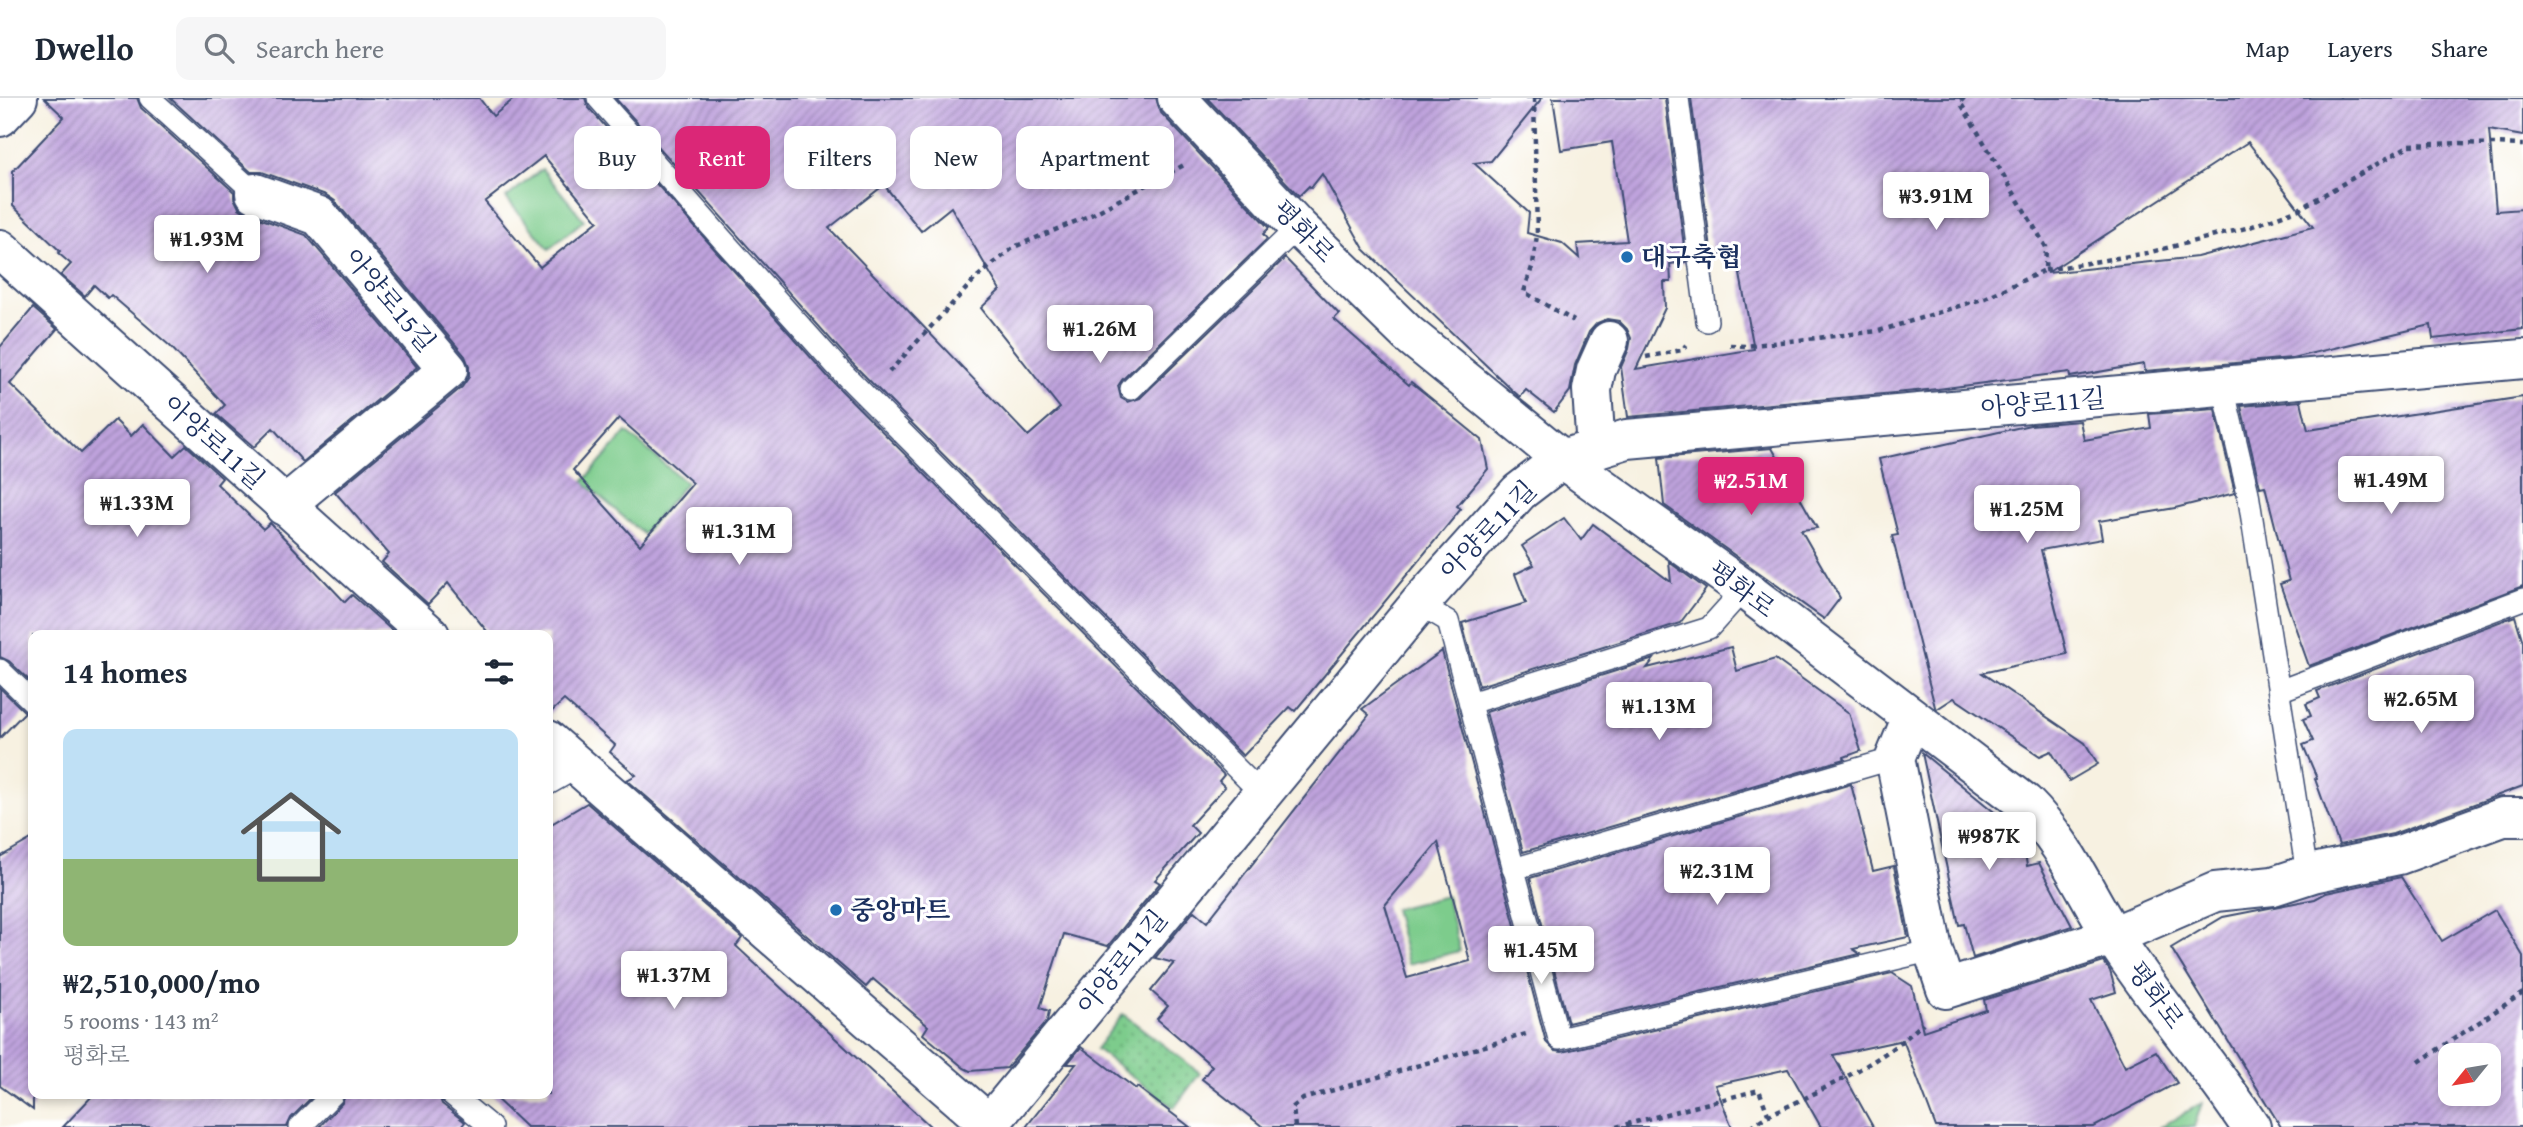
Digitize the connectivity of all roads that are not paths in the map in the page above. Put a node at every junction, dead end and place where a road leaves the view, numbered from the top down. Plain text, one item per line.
1 (18, 98) edge
2 (150, 98) edge
3 (598, 98) edge
4 (1177, 98) edge
5 (1678, 98) edge
6 (0, 117) edge
7 (255, 193) joint
8 (1298, 226) junction
9 (0, 249) edge
10 (1701, 328) road end
11 (1609, 341) road end
12 (2523, 359) edge
13 (2223, 387) junction
14 (1131, 389) dead end
15 (1579, 454) junction
16 (284, 506) junction
17 (1744, 589) junction
18 (2523, 599) edge
19 (1419, 604) junction
20 (424, 630) edge
21 (0, 670) edge
22 (2279, 691) junction
23 (28, 697) edge
24 (1470, 703) junction
25 (1911, 719) junction
26 (553, 752) edge
27 (1895, 758) junction
28 (563, 775) edge
29 (1261, 793) junction
30 (2523, 817) edge
31 (1513, 869) junction
32 (2307, 874) junction
33 (2113, 936) junction
34 (1933, 950) junction
35 (328, 1099) edge
36 (458, 1099) edge
37 (988, 1126) edge
38 (300, 1127) edge
39 (491, 1127) edge
40 (2251, 1127) edge

1 - 6 street
2 - 7 lane
3 - 29 lane
4 - 8 street, 평화로
5 - 10 lane
7 - 16 street, 아양로15길
8 - 14 lane
8 - 15 street, 평화로
9 - 16 street, 아양로11길
11 - 15 street
12 - 13 street, 아양로11길
13 - 15 street, 아양로11길
13 - 22 lane
15 - 17 street, 평화로
15 - 19 street, 아양로11길
16 - 20 street, 아양로11길
17 - 24 lane
17 - 25 street, 평화로
18 - 22 lane
19 - 24 lane
19 - 29 street, 아양로11길
21 - 23 lane
22 - 32 lane
24 - 31 lane
25 - 27 street
25 - 33 street, 평화로
26 - 28 street, 아양로11길
27 - 31 lane
27 - 34 street
28 - 37 street, 아양로11길
29 - 37 street, 아양로11길
30 - 32 street
31 - 34 lane
32 - 33 street
33 - 34 street
33 - 40 street, 평화로
35 - 38 lane
36 - 39 lane

